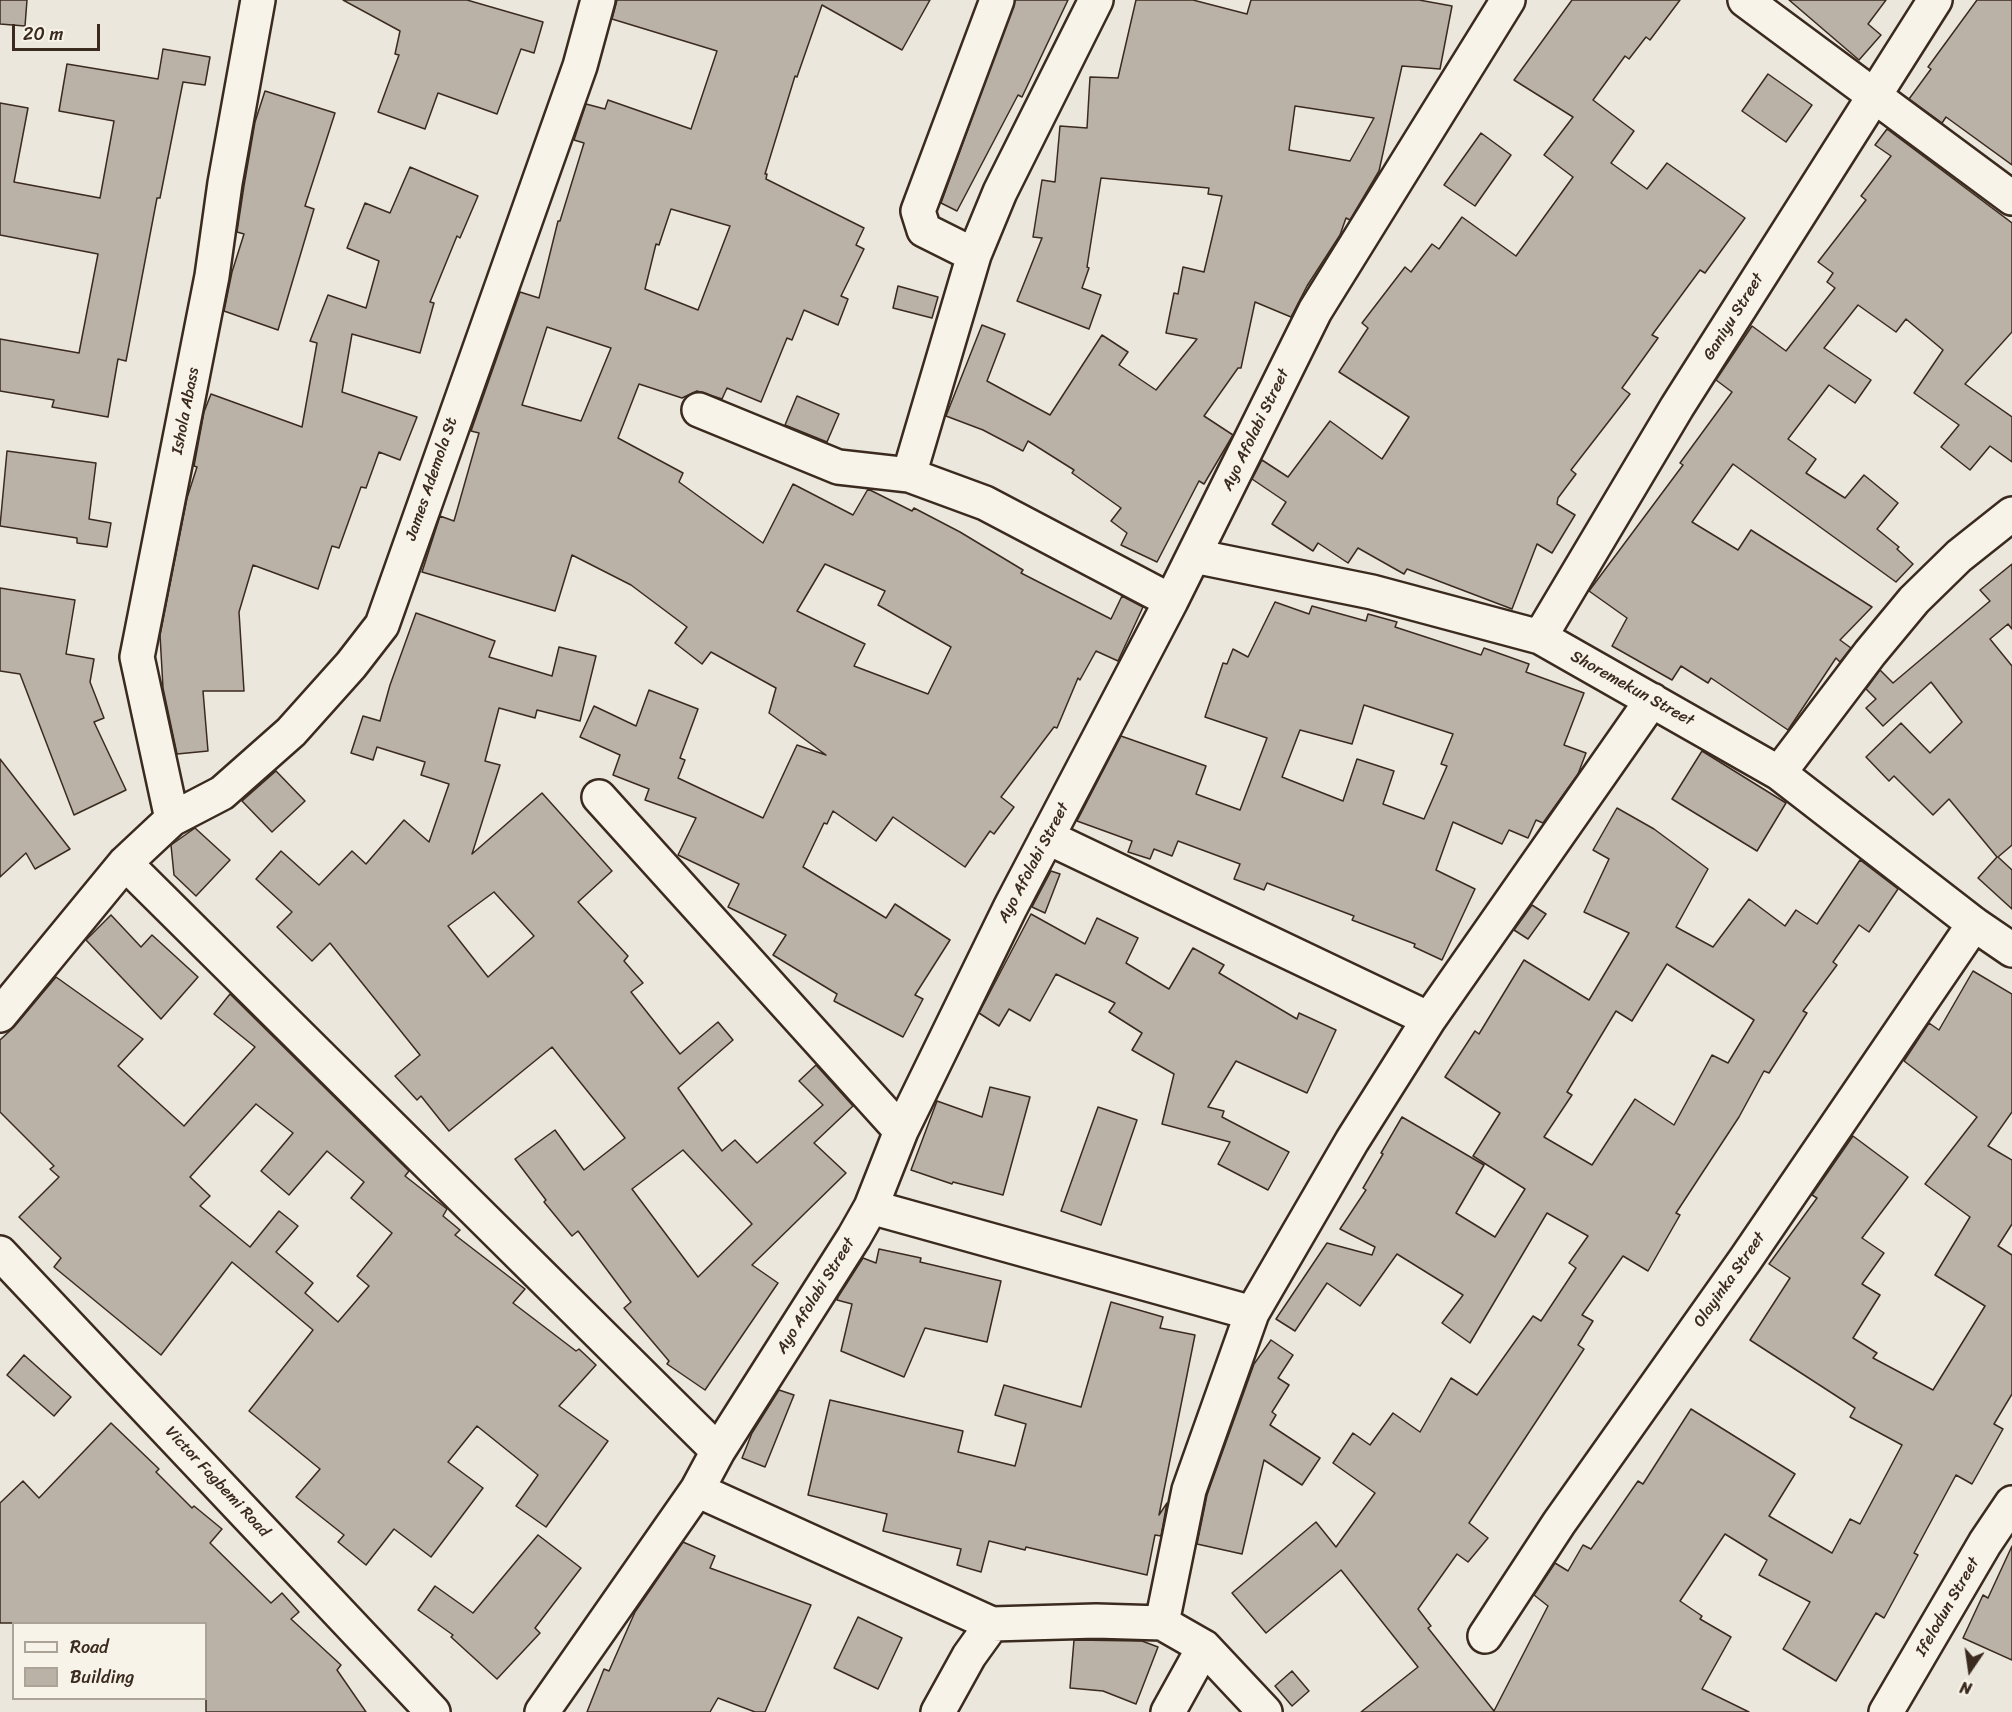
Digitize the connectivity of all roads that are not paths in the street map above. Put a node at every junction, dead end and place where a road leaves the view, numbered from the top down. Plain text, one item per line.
1 (258, 0) edge
2 (598, 0) edge
3 (997, 0) edge
4 (1096, 0) edge
5 (1508, 0) edge
6 (1745, 0) edge
7 (1935, 0) edge
8 (1874, 96) junction
9 (2012, 198) edge
10 (974, 255) junction
11 (699, 410) dead end
12 (909, 475) junction
13 (2012, 514) edge
14 (1194, 556) junction
15 (1171, 601) junction
16 (1540, 637) junction
17 (1652, 700) junction
18 (1779, 773) junction
19 (599, 797) dead end
20 (172, 819) junction
21 (1047, 837) junction
22 (125, 863) junction
23 (1974, 924) junction
24 (2012, 950) edge
25 (0, 1015) edge
26 (1430, 1019) junction
27 (901, 1131) junction
28 (871, 1207) junction
29 (0, 1253) edge
30 (1252, 1313) junction
31 (718, 1451) junction
32 (698, 1490) junction
33 (2012, 1503) edge
34 (1162, 1623) junction
35 (992, 1624) junction
36 (1485, 1636) dead end
37 (1204, 1647) junction
38 (434, 1712) edge
39 (542, 1712) edge
40 (938, 1712) edge
41 (1168, 1712) edge
42 (1265, 1712) edge
43 (1886, 1712) edge

1 - 20 street, Ishola Abass
2 - 20 street, James Ademola St
3 - 10 street
4 - 10 street
5 - 14 street, Ayo Afolabi Street
6 - 8 street
7 - 8 street, Ganiyu Street
8 - 9 street
8 - 16 street, Ganiyu Street
10 - 12 street
11 - 12 street
12 - 15 street
13 - 18 street
14 - 15 street, Ayo Afolabi Street
14 - 16 street, Shoremekun Street
15 - 21 street, Ayo Afolabi Street
16 - 17 street, Shoremekun Street
17 - 18 street, Shoremekun Street
17 - 26 street
18 - 23 street, Shoremekun Street
19 - 27 street
20 - 22 street, James Ademola St
21 - 26 street
21 - 27 street, Ayo Afolabi Street
22 - 25 street, James Ademola St
22 - 31 street
23 - 24 street, Shoremekun Street
23 - 36 street, Olayinka Street
26 - 30 street
27 - 28 street, Ayo Afolabi Street
28 - 30 street
28 - 31 street, Ayo Afolabi Street
29 - 38 street, Victor Fagbemi Road
30 - 34 street
31 - 32 street, Ayo Afolabi Street
32 - 35 street
32 - 39 street, Ayo Afolabi Street
33 - 43 street, Ifelodun Street
34 - 35 street
34 - 37 street
35 - 40 street
37 - 41 street
37 - 42 street

